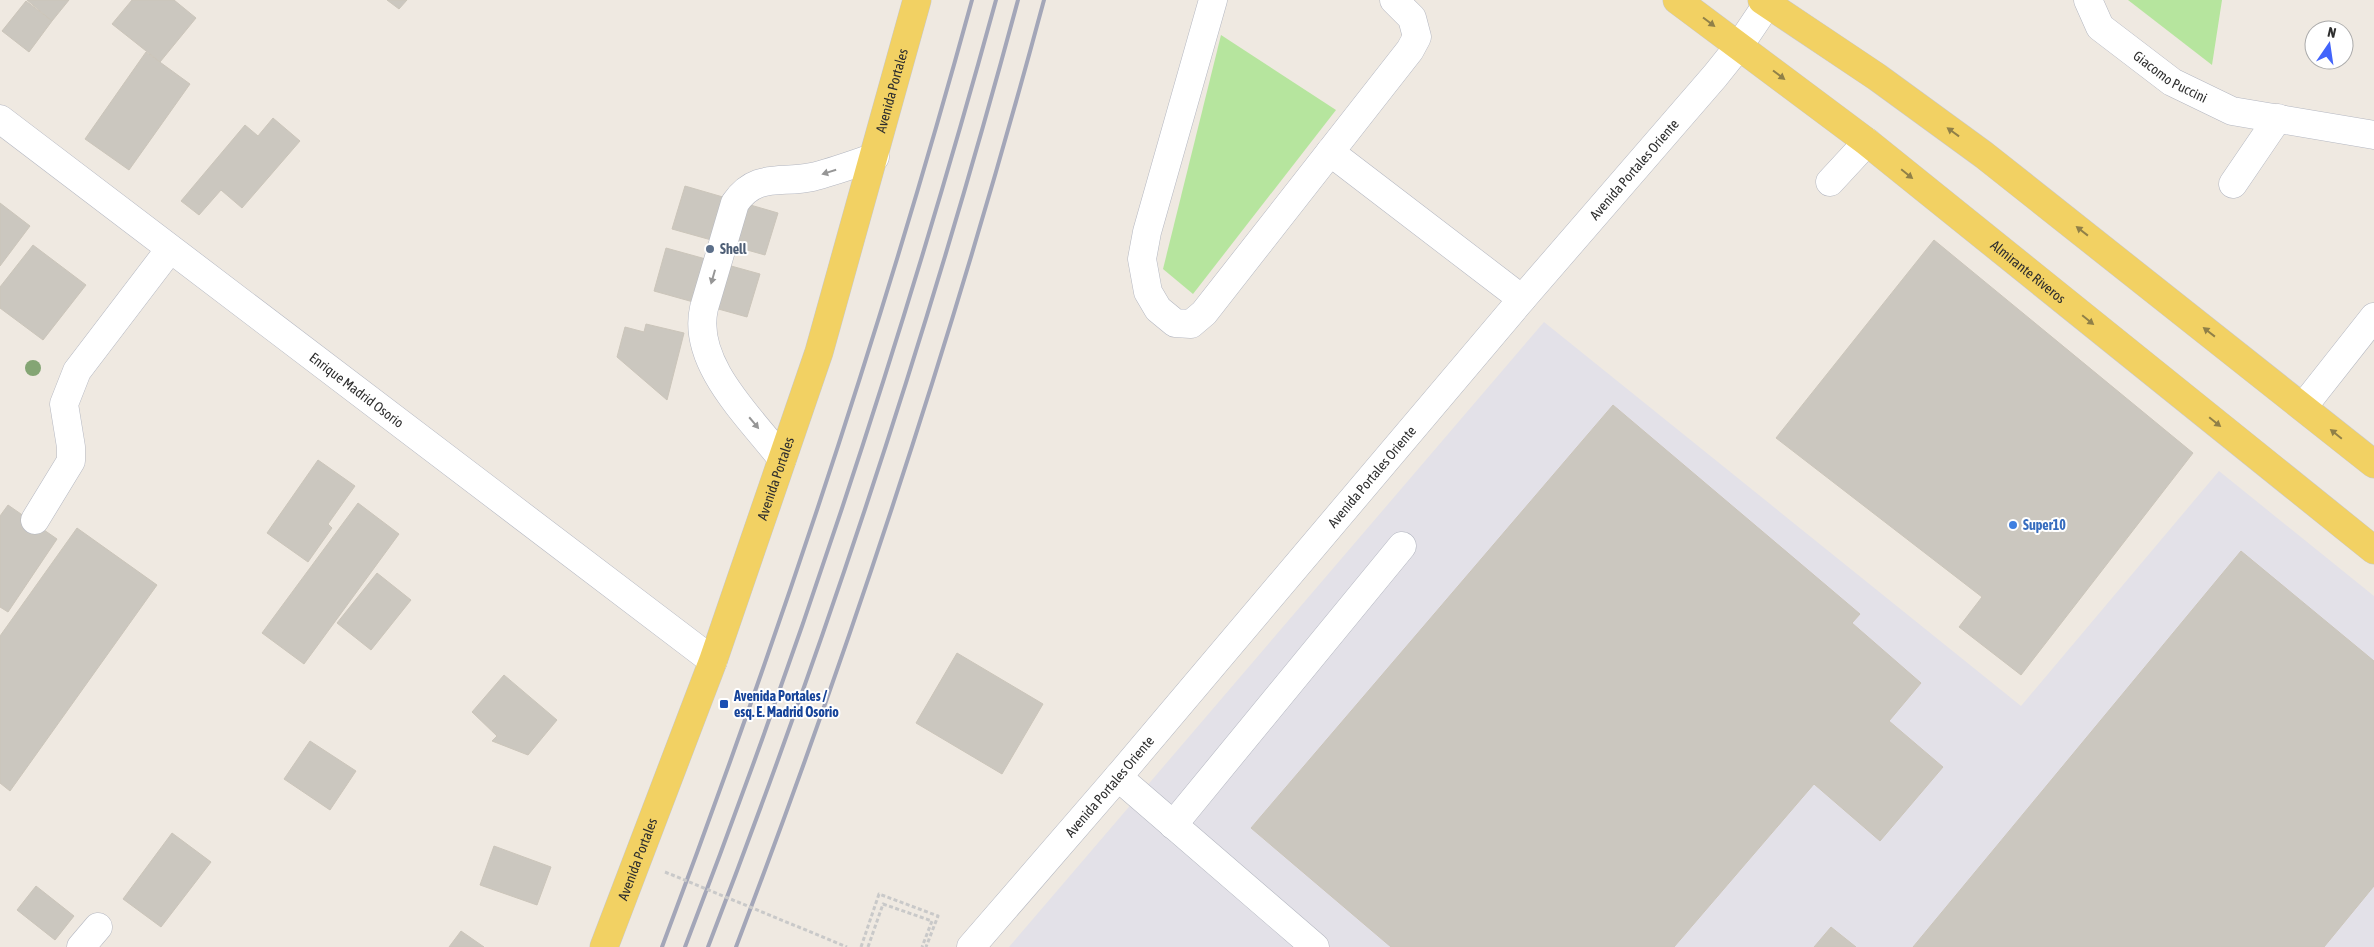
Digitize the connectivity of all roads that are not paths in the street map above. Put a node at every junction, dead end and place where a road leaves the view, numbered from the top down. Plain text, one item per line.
1 (918, 0) edge
2 (1214, 0) edge
3 (1394, 0) edge
4 (1677, 0) edge
5 (2088, 0) edge
6 (1768, 1) edge
7 (1740, 46) junction
8 (2278, 118) junction
9 (0, 120) edge
10 (2374, 135) edge
11 (1867, 142) junction
12 (1330, 152) junction
13 (875, 156) junction
14 (1830, 182) dead end
15 (2232, 184) dead end
16 (170, 249) junction
17 (1522, 299) junction
18 (2374, 317) edge
19 (2303, 407) junction
20 (782, 460) junction
21 (2374, 464) edge
22 (35, 520) dead end
23 (1402, 546) dead end
24 (2374, 550) edge
25 (713, 661) junction
26 (1118, 777) junction
27 (1174, 825) junction
28 (604, 947) edge
29 (971, 947) edge
30 (1315, 947) edge

1 - 13 main road, Avenida Portales
2 - 12 street
3 - 12 street
4 -> 7 main road, Almirante Riveros
5 - 8 street, Giacomo Puccini
6 - 7 street, Avenida Portales Oriente
19 -> 6 main road
7 -> 11 main road, Almirante Riveros
7 - 17 street, Avenida Portales Oriente
8 - 10 street, Giacomo Puccini
8 - 15 street
9 - 16 street, Enrique Madrid Osorio
11 - 14 street
11 -> 24 main road, Almirante Riveros
12 - 17 street
13 - 20 main road, Avenida Portales
13 -> 20 street
16 - 22 street
16 - 25 street, Enrique Madrid Osorio
17 - 26 street, Avenida Portales Oriente
18 - 19 street
21 -> 19 main road
20 - 25 main road, Avenida Portales
23 - 27 street
25 - 28 main road, Avenida Portales
26 - 27 street
26 - 29 street, Avenida Portales Oriente
27 - 30 street

